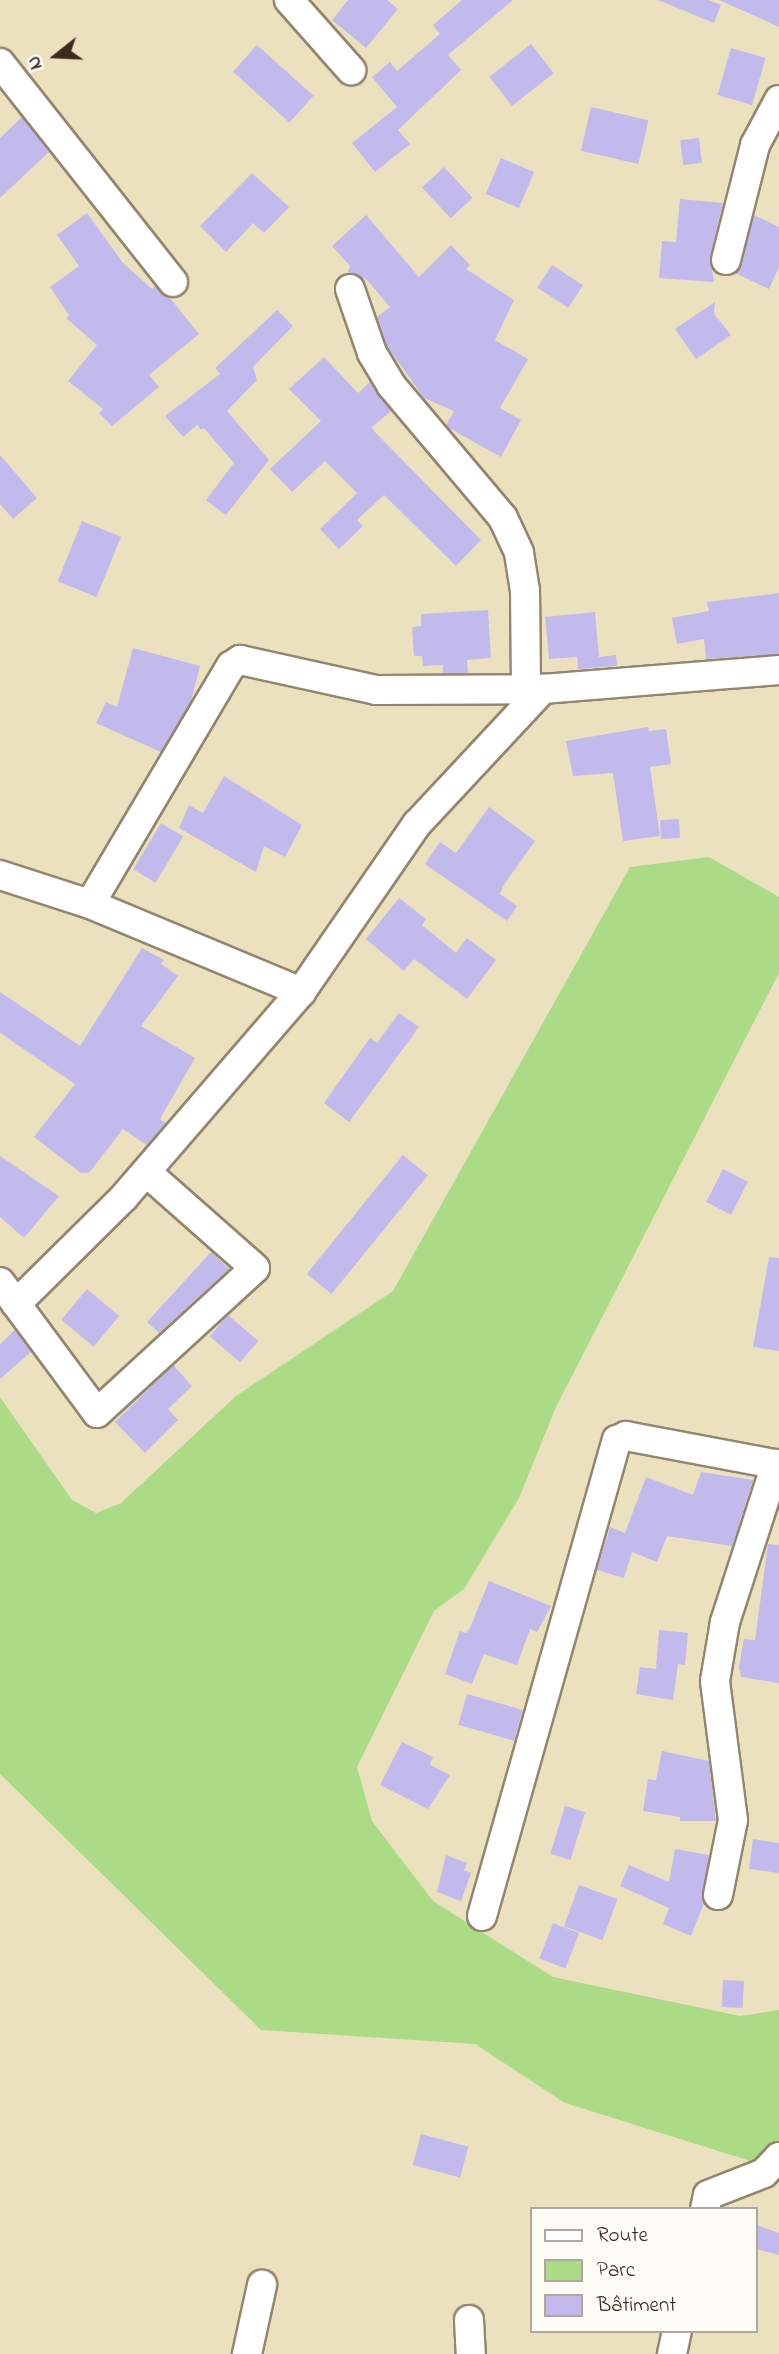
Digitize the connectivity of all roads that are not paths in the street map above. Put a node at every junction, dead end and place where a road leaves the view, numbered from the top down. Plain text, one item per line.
1 (289, 0) edge
2 (0, 63) edge
3 (351, 70) dead end
4 (779, 100) edge
5 (726, 260) dead end
6 (173, 282) dead end
7 (350, 289) dead end
8 (779, 670) edge
9 (535, 689) junction
10 (0, 875) edge
11 (90, 904) junction
12 (301, 992) junction
13 (146, 1172) junction
14 (8, 1293) edge
15 (777, 1465) edge
16 (718, 1895) dead end
17 (482, 1916) dead end
18 (779, 2157) edge
19 (705, 2207) edge
20 (262, 2286) dead end
21 (469, 2320) dead end
22 (677, 2333) edge
23 (247, 2354) edge
24 (471, 2354) edge
25 (672, 2354) edge

1 - 3 street
2 - 6 street
4 - 5 street
7 - 9 street
8 - 9 street
9 - 11 street
9 - 12 street
10 - 11 street
11 - 12 street
12 - 13 street
13 - 14 street
13 - 14 street
15 - 16 street
15 - 17 street
18 - 19 street
20 - 23 street
21 - 24 street
22 - 25 street

